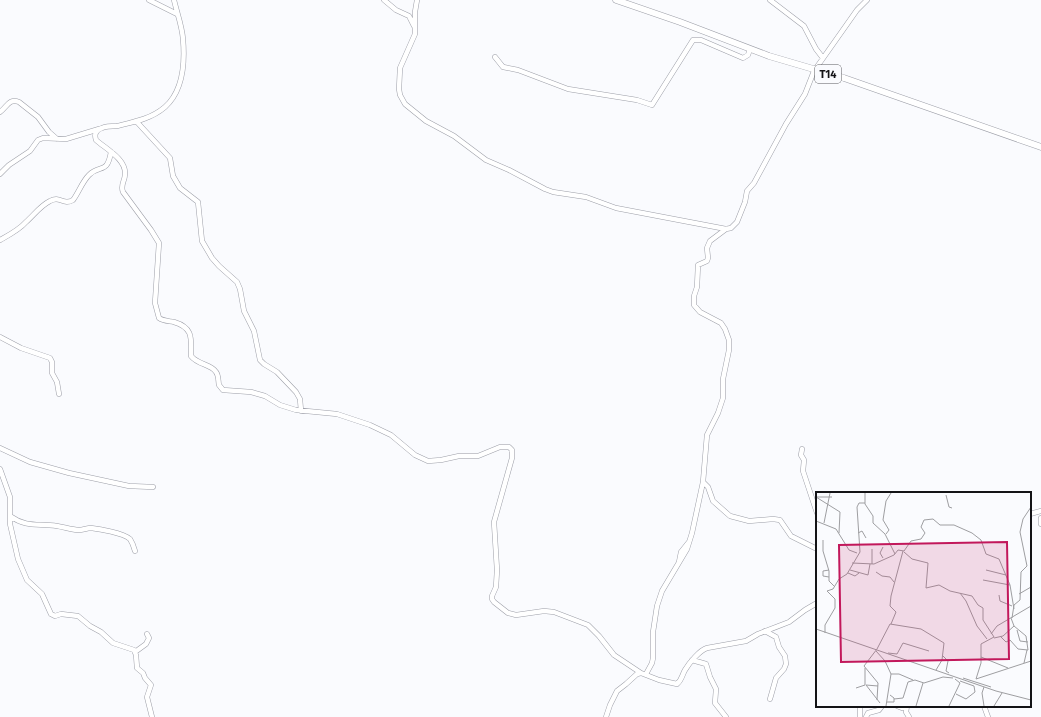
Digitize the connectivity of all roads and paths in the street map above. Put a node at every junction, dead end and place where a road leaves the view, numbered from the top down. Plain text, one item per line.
1 (149, 0) edge
2 (174, 0) edge
3 (384, 0) edge
4 (417, 0) edge
5 (616, 0) edge
6 (770, 0) edge
7 (867, 0) edge
8 (177, 14) junction
9 (415, 28) junction
10 (750, 49) junction
11 (495, 57) dead end
12 (823, 58) junction
13 (814, 71) junction
14 (0, 112) edge
15 (136, 122) junction
16 (101, 128) junction
17 (56, 139) junction
18 (1041, 147) edge
19 (111, 152) junction
20 (0, 174) edge
21 (726, 229) junction
22 (0, 240) edge
23 (0, 337) edge
24 (59, 394) dead end
25 (301, 411) junction
26 (0, 448) edge
27 (802, 449) dead end
28 (0, 469) edge
29 (702, 482) junction
30 (153, 488) dead end
31 (816, 510) edge
32 (1041, 510) edge
33 (1031, 514) edge
34 (10, 516) junction
35 (1041, 518) edge
36 (1041, 524) edge
37 (815, 548) dead end
38 (135, 551) dead end
39 (816, 604) edge
40 (783, 625) junction
41 (765, 631) junction
42 (147, 634) dead end
43 (775, 635) junction
44 (135, 652) junction
45 (692, 660) junction
46 (643, 673) junction
47 (770, 699) dead end
48 (881, 707) edge
49 (907, 707) edge
50 (984, 707) edge
51 (152, 717) edge
52 (606, 717) edge
53 (726, 717) edge
54 (866, 717) edge
55 (909, 717) edge
56 (988, 717) edge

1 - 8 street
2 - 8 street
3 - 9 street
4 - 9 street
5 - 10 highway, T14
6 - 12 street
7 - 12 street
8 - 15 street
9 - 21 street
10 - 11 street
10 - 13 highway, T14
12 - 13 street
13 - 18 highway, T14
13 - 21 street
14 - 17 street
15 - 16 street
15 - 25 street
16 - 17 street
16 - 19 street
17 - 20 street
19 - 22 street
19 - 25 street
21 - 29 street
23 - 24 street
25 - 46 street
26 - 30 street
27 - 31 street
28 - 34 street
29 - 37 street
29 - 46 street
32 - 33 street
34 - 38 street
34 - 44 street
35 - 36 street
39 - 40 street
40 - 41 street
40 - 43 street
41 - 43 street
41 - 45 street
42 - 44 street
43 - 47 street
44 - 51 street
45 - 46 street
45 - 53 street
46 - 52 street
48 - 54 street
49 - 55 street
50 - 56 street

